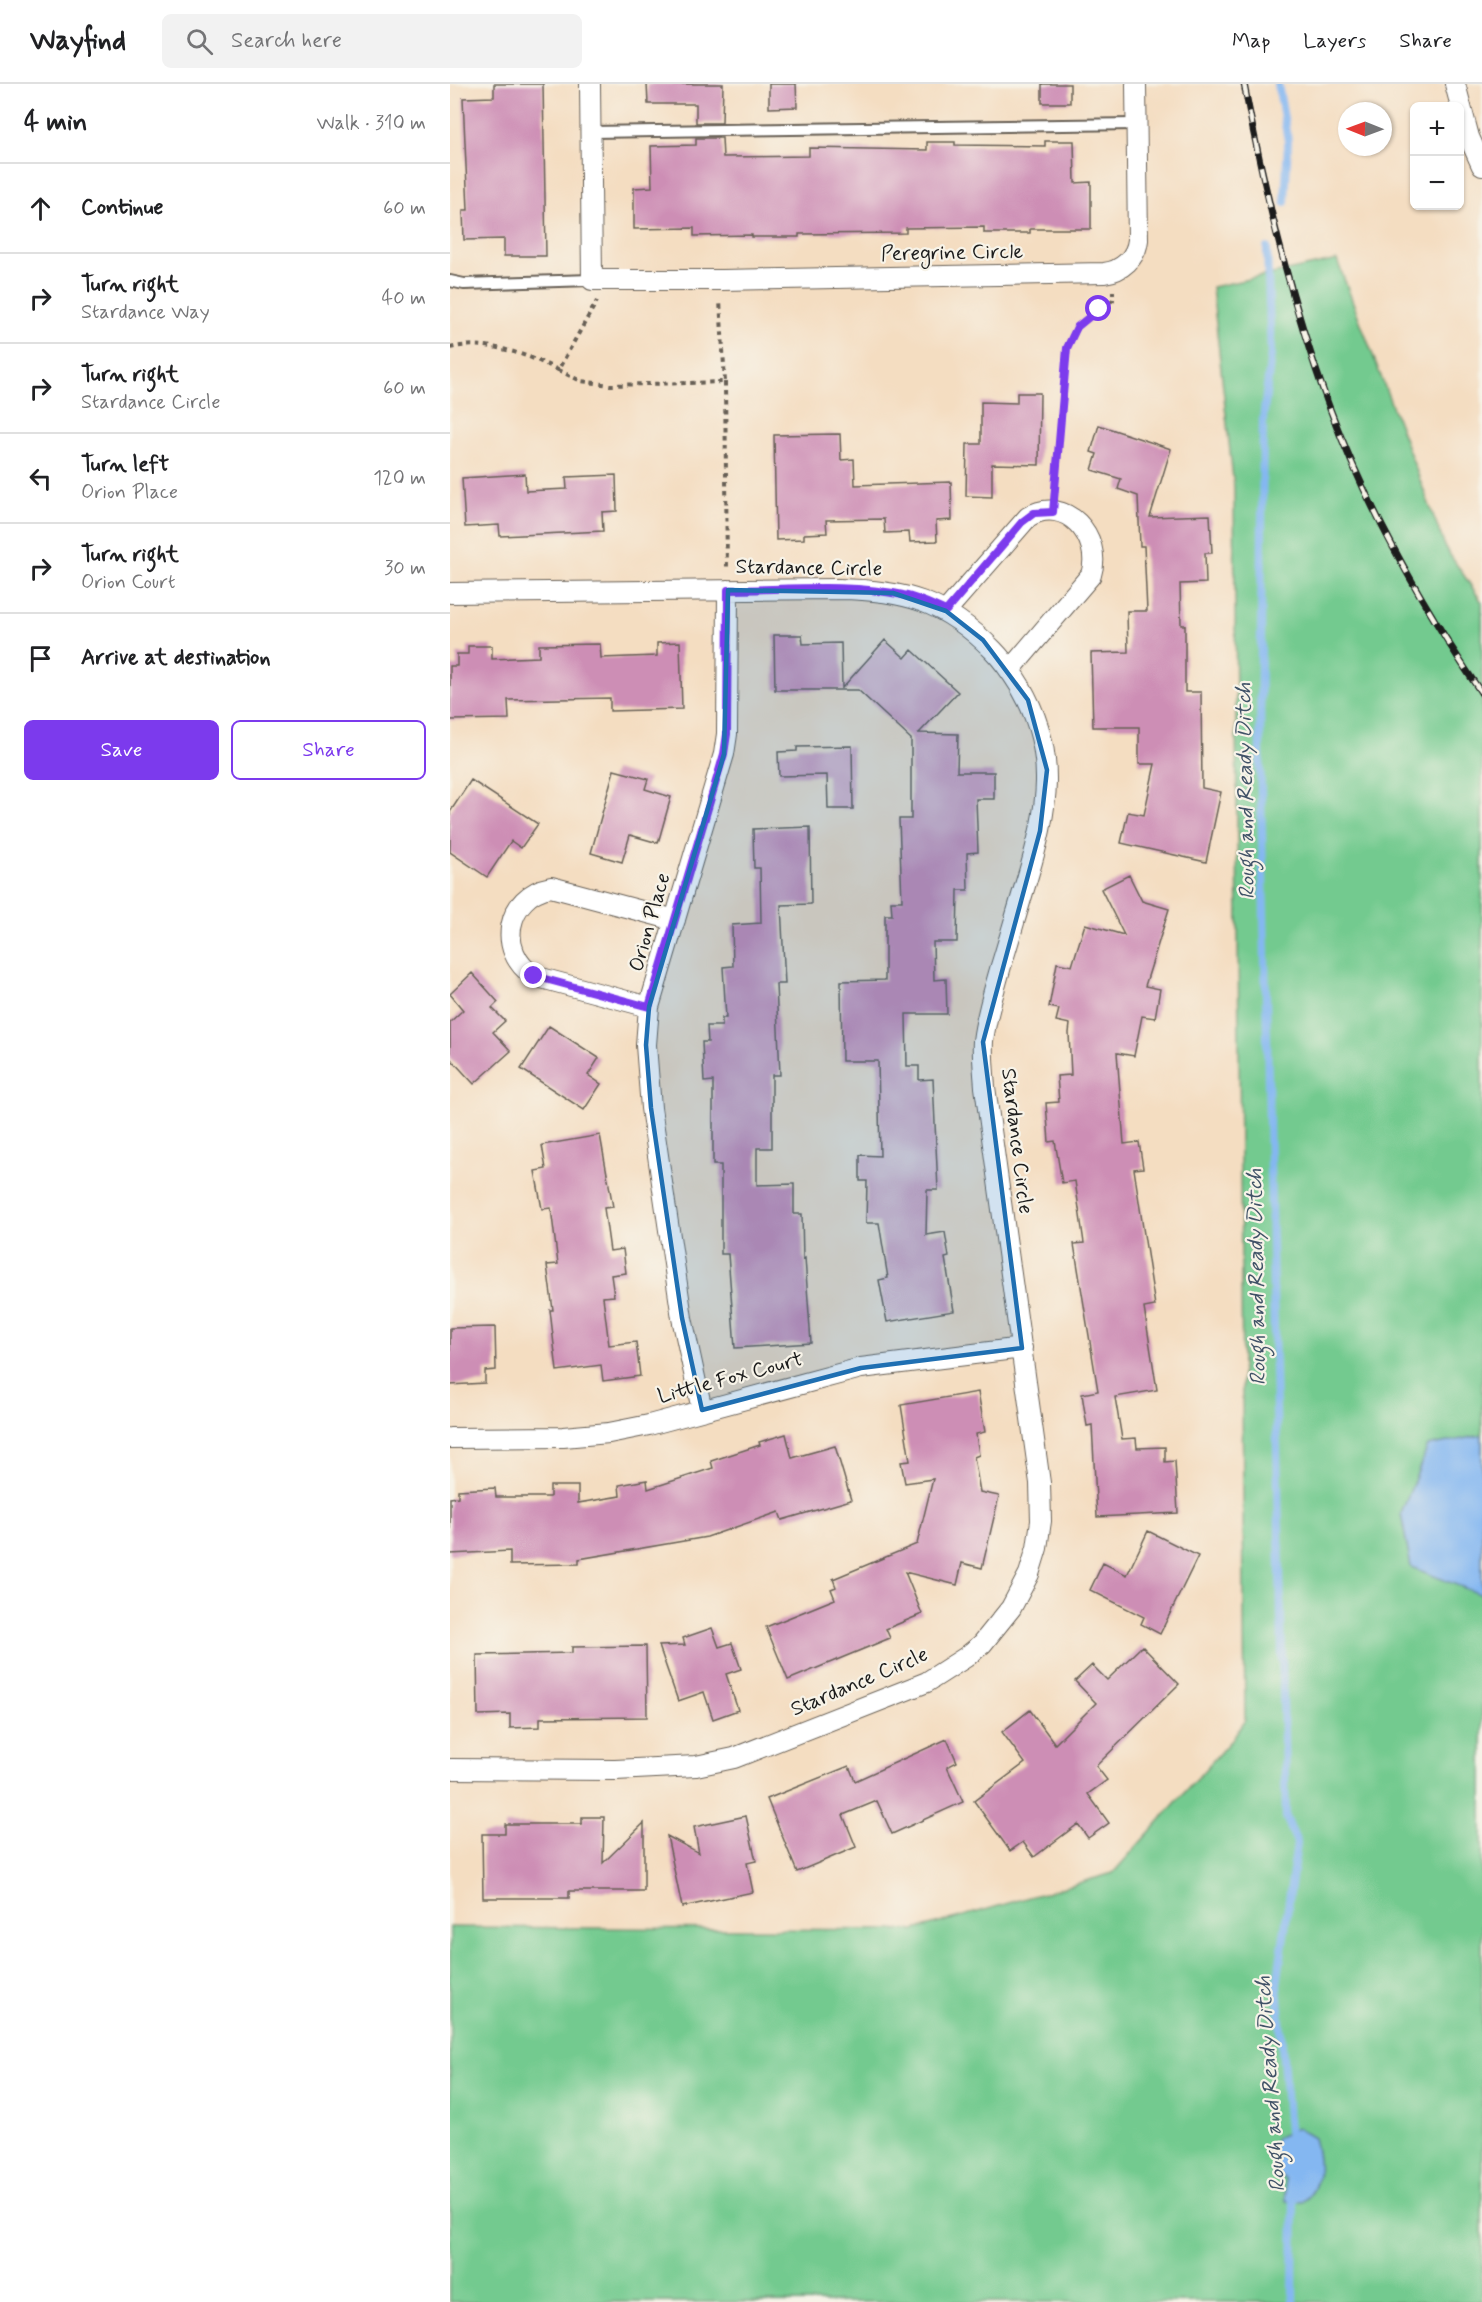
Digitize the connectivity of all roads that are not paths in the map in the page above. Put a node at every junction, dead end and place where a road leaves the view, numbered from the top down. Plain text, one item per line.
1 (590, 84) edge
2 (1136, 84) edge
3 (1455, 84) edge
4 (1136, 124) junction
5 (591, 132) junction
6 (1482, 166) edge
7 (601, 280) junction
8 (450, 281) edge
9 (728, 590) junction
10 (450, 593) edge
11 (946, 611) junction
12 (1010, 670) junction
13 (675, 920) junction
14 (649, 1007) junction
15 (1022, 1348) junction
16 (702, 1410) junction
17 (450, 1438) edge
18 (450, 1769) edge

1 - 5 street
2 - 4 street
3 - 6 street
4 - 5 lane
4 - 7 street, Peregrine Circle
5 - 7 street
7 - 8 lane
9 - 10 street, Stardance Circle
9 - 11 street, Stardance Circle
9 - 13 street, Orion Place
11 - 12 street, Stardance Circle
11 - 12 street
12 - 15 street, Stardance Circle
13 - 14 street, Orion Place
13 - 14 street
14 - 16 street, Orion Place
15 - 16 street, Little Fox Court
15 - 18 street, Stardance Circle
16 - 17 street, Little Fox Court

